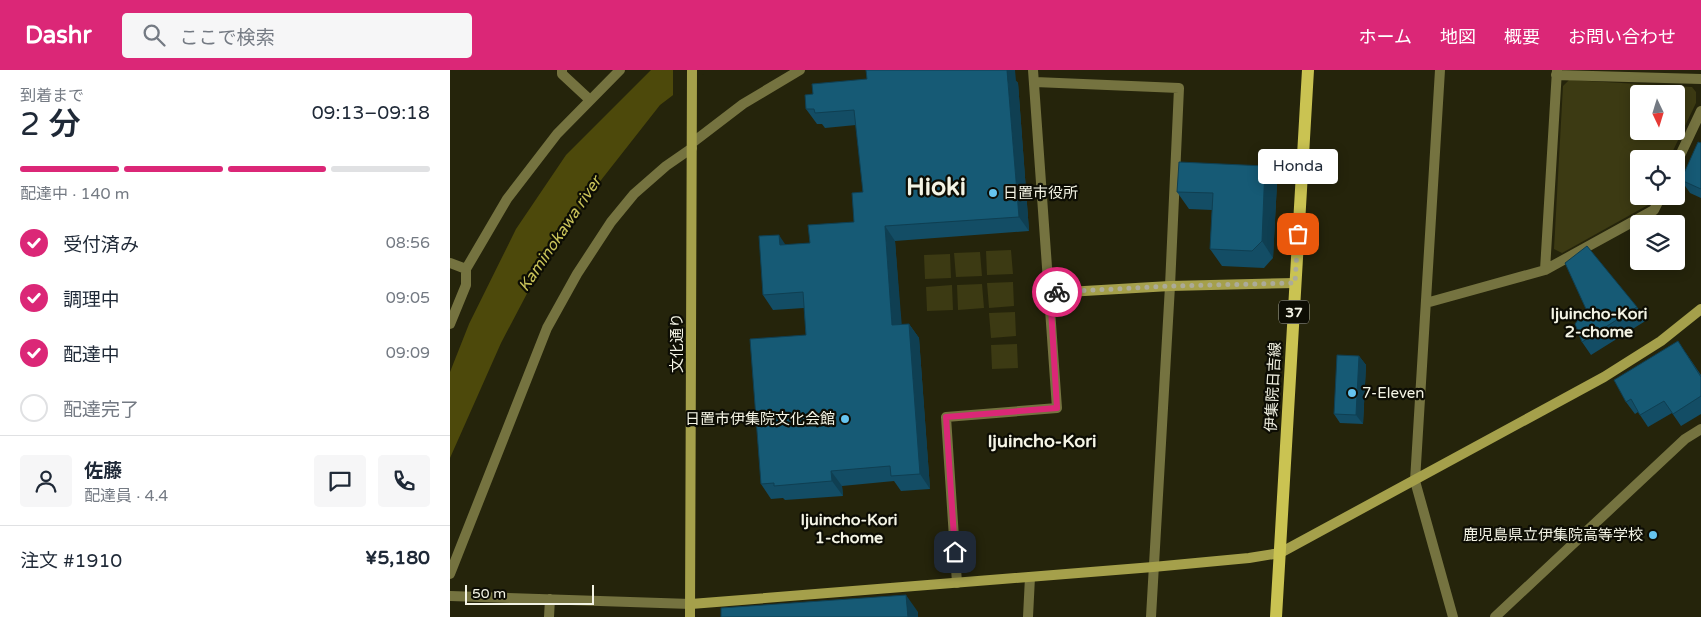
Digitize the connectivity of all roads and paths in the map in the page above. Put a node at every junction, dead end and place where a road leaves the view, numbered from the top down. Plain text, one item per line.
1 (562, 70) edge
2 (620, 70) edge
3 (692, 70) edge
4 (800, 70) edge
5 (1033, 70) edge
6 (1308, 70) edge
7 (1440, 70) edge
8 (1557, 72) edge
9 (1701, 79) edge
10 (1035, 82) junction
11 (590, 100) junction
12 (1701, 112) edge
13 (692, 146) junction
14 (1683, 150) edge
15 (1656, 205) edge
16 (450, 264) edge
17 (466, 269) junction
18 (1545, 270) junction
19 (1295, 283) junction
20 (1170, 286) junction
21 (1050, 292) junction
22 (1426, 303) junction
23 (1701, 309) edge
24 (450, 324) edge
25 (1701, 429) edge
26 (1415, 481) junction
27 (1280, 553) junction
28 (1153, 567) junction
29 (450, 574) edge
30 (1030, 577) junction
31 (957, 582) junction
32 (450, 596) edge
33 (550, 599) junction
34 (691, 604) junction
35 (549, 617) edge
36 (690, 617) edge
37 (1028, 617) edge
38 (1151, 617) edge
39 (1276, 617) edge
40 (1453, 617) edge
41 (1495, 617) edge

1 - 11 street
2 - 11 street
3 - 13 street, 文化通り
4 - 13 street
5 - 10 street
6 - 19 main road, 伊集院日吉線 / 37
7 - 22 street
8 - 9 street
8 - 18 street
10 - 20 street
10 - 21 street
11 - 17 street
12 - 14 street
13 - 29 street
13 - 34 street, 文化通り
15 - 18 street
16 - 17 street
17 - 24 street
18 - 22 street
19 - 20 street
19 - 27 main road, 伊集院日吉線 / 37
20 - 21 street
20 - 28 street
21 - 31 street
22 - 26 street
23 - 26 street
25 - 41 street
26 - 27 street
26 - 40 street
27 - 28 street
27 - 39 main road, 伊集院日吉線 / 37
28 - 30 street
28 - 38 street
30 - 31 street
30 - 37 street
31 - 34 street
32 - 33 street
33 - 34 street
33 - 35 street
34 - 36 street, 文化通り

